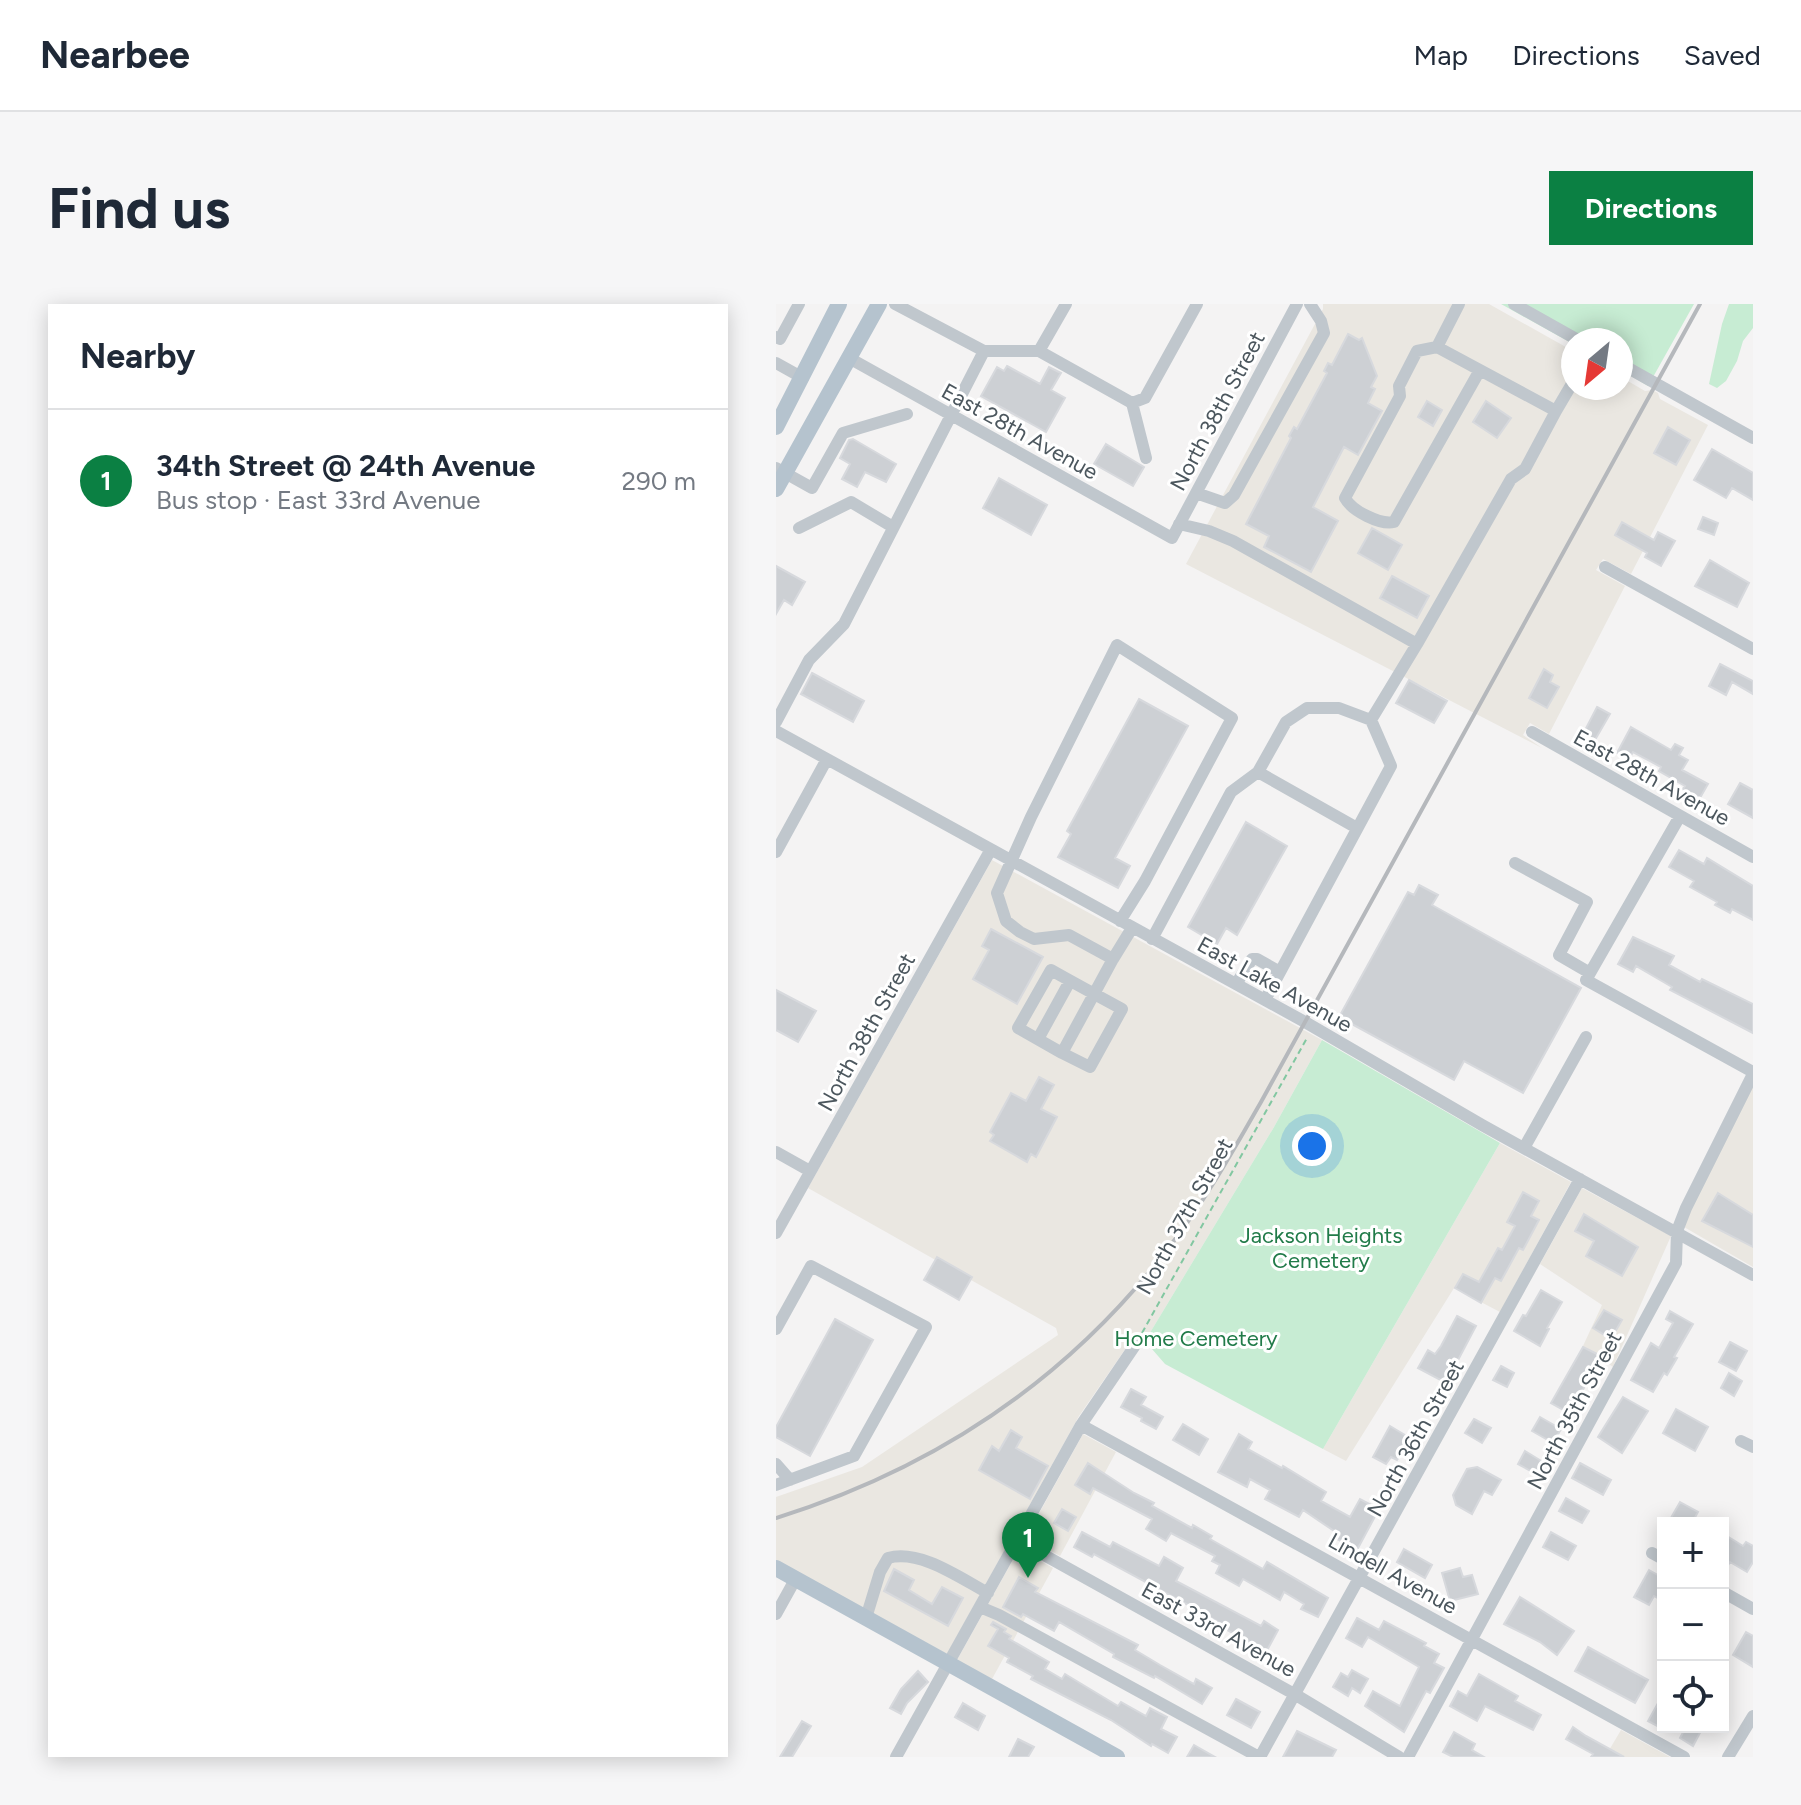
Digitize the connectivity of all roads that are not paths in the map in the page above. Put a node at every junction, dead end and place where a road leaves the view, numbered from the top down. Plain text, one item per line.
1 (799, 304) edge
2 (839, 304) edge
3 (879, 304) edge
4 (895, 304) edge
5 (1066, 304) edge
6 (1197, 304) edge
7 (1297, 304) edge
8 (1310, 304) edge
9 (1459, 304) edge
10 (1514, 304) edge
11 (1561, 330) edge
12 (776, 337) edge
13 (1437, 347) junction
14 (984, 351) junction
15 (1039, 351) junction
16 (849, 358) junction
17 (776, 363) edge
18 (1480, 370) junction
19 (1633, 371) edge
20 (803, 378) junction
21 (1562, 400) edge
22 (1132, 403) junction
23 (1556, 411) junction
24 (907, 414) dead end
25 (950, 415) junction
26 (776, 427) edge
27 (1753, 438) edge
28 (1146, 458) dead end
29 (779, 477) edge
30 (1196, 493) junction
31 (1179, 524) junction
32 (893, 527) junction
33 (799, 528) dead end
34 (1172, 538) joint
35 (1605, 567) dead end
36 (1417, 644) junction
37 (1753, 649) edge
38 (1371, 720) junction
39 (776, 722) edge
40 (776, 731) edge
41 (1532, 732) dead end
42 (827, 759) junction
43 (1258, 772) junction
44 (1680, 816) junction
45 (1357, 828) junction
46 (990, 851) junction
47 (776, 852) edge
48 (1753, 857) edge
49 (1011, 862) junction
50 (1515, 863) dead end
51 (1126, 925) junction
52 (1152, 939) junction
53 (1113, 959) junction
54 (1280, 972) junction
55 (1588, 977) junction
56 (1070, 981) junction
57 (1236, 984) junction
58 (1094, 994) junction
59 (1265, 1000) junction
60 (1586, 1037) dead end
61 (1038, 1039) junction
62 (1062, 1053) junction
63 (1753, 1073) edge
64 (1524, 1148) junction
65 (776, 1152) edge
66 (810, 1171) junction
67 (1580, 1179) junction
68 (1677, 1231) junction
69 (776, 1233) edge
70 (1753, 1275) edge
71 (776, 1329) edge
72 (1136, 1344) road end
73 (1081, 1425) junction
74 (776, 1464) edge
75 (790, 1480) junction
76 (776, 1485) edge
77 (1017, 1540) junction
78 (776, 1568) edge
79 (796, 1578) junction
80 (1360, 1578) junction
81 (988, 1593) junction
82 (1729, 1595) edge
83 (980, 1607) junction
84 (1753, 1609) edge
85 (776, 1614) edge
86 (866, 1618) junction
87 (1472, 1640) junction
88 (949, 1663) junction
89 (1296, 1695) junction
90 (1753, 1716) edge
91 (896, 1757) edge
92 (1117, 1757) edge
93 (1260, 1757) edge
94 (1399, 1757) edge
95 (1408, 1757) edge
96 (1684, 1757) edge
97 (1728, 1757) edge

1 - 12 street
2 - 20 main road
3 - 16 main road
4 - 14 street
5 - 15 street
6 - 22 street
7 - 30 street, North 38th Street
8 - 30 street
9 - 13 street
10 - 11 street
13 - 18 street
13 - 18 street
14 - 15 street
14 - 25 street
15 - 22 street
16 - 25 street, East 28th Avenue
16 - 29 main road
17 - 20 street
18 - 23 street
19 - 27 street
20 - 26 main road
21 - 23 street
22 - 28 street
23 - 36 street
24 - 29 street
25 - 32 street
25 - 34 street, East 28th Avenue
30 - 31 street, North 38th Street
31 - 34 street, North 38th Street
31 - 36 street
32 - 33 street
32 - 39 street
35 - 37 street
36 - 38 street
38 - 43 street
38 - 45 street
40 - 42 street, East Lake Avenue
41 - 44 street, East 28th Avenue
42 - 46 street, East Lake Avenue
42 - 47 street
43 - 45 street
43 - 52 street
44 - 48 street, East 28th Avenue
44 - 55 street
45 - 54 street
46 - 49 street, East Lake Avenue
46 - 66 street, North 38th Street
49 - 51 street, East Lake Avenue
49 - 51 street
49 - 53 street
50 - 55 street
51 - 52 street, East Lake Avenue
51 - 53 street
52 - 57 street, East Lake Avenue
53 - 58 street
54 - 57 street
54 - 59 street
55 - 63 street
56 - 58 street
56 - 61 street
56 - 61 street
57 - 59 street, East Lake Avenue
58 - 62 street
58 - 62 street
59 - 64 street, East Lake Avenue
60 - 64 street
61 - 62 street
63 - 68 street, North 35th Street
64 - 67 street, East Lake Avenue
65 - 66 street
66 - 69 street, North 38th Street
67 - 68 street, East Lake Avenue
67 - 80 street, North 36th Street
68 - 70 street, East Lake Avenue
68 - 87 street, North 35th Street
71 - 75 street
72 - 73 street
73 - 77 street
73 - 80 street, Lindell Avenue
74 - 75 street
75 - 76 street
77 - 81 street
77 - 89 street, East 33rd Avenue
78 - 79 main road
79 - 85 street
79 - 86 main road
80 - 87 street, Lindell Avenue
80 - 89 street, North 36th Street
81 - 83 street
81 - 86 street
82 - 84 street
83 - 88 street
83 - 93 street
86 - 88 main road
87 - 95 street, North 35th Street
87 - 96 street, Lindell Avenue
88 - 91 street
88 - 92 main road
89 - 93 street, North 36th Street
89 - 94 street, East 33rd Avenue
90 - 97 street

